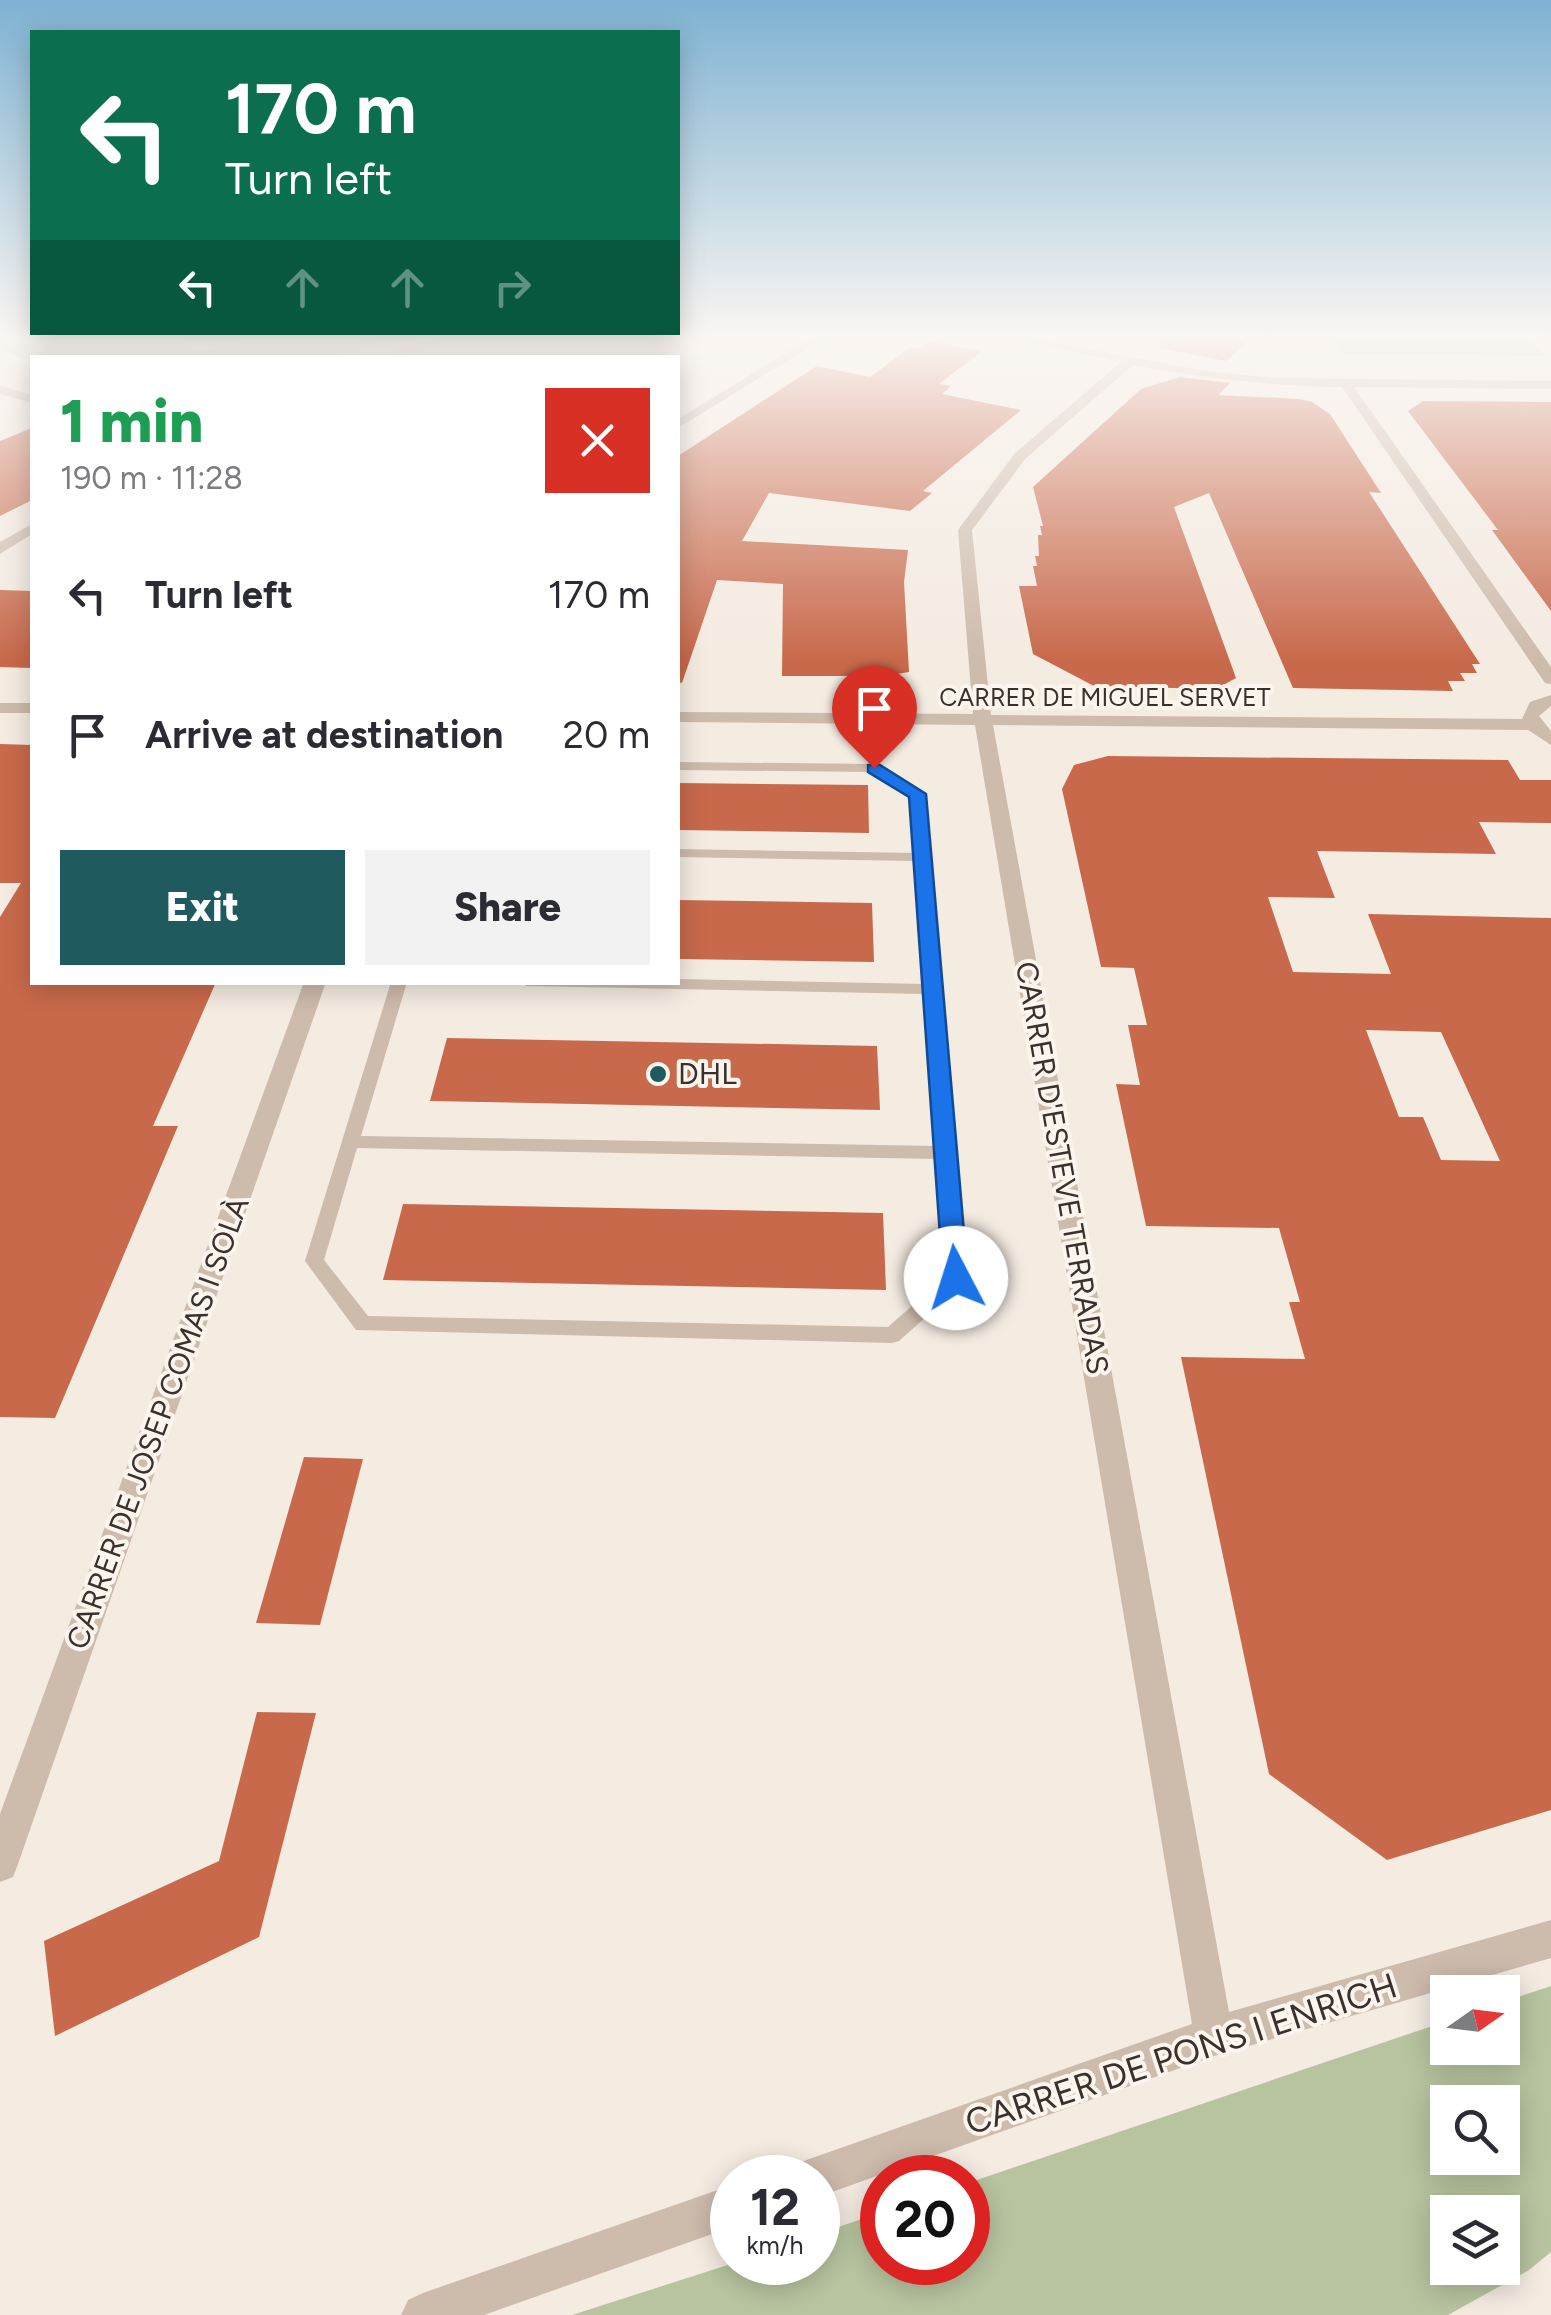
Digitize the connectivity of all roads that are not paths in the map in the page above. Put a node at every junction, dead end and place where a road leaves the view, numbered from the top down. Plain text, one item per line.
1 (1034, 444) edge
2 (1388, 444) edge
3 (30, 529) edge
4 (0, 550) edge
5 (1551, 679) edge
6 (1551, 700) edge
7 (0, 708) edge
8 (30, 708) edge
9 (680, 717) edge
10 (983, 721) junction
11 (1533, 725) junction
12 (1551, 740) edge
13 (680, 766) edge
14 (680, 853) edge
15 (922, 857) junction
16 (315, 985) edge
17 (399, 985) edge
18 (680, 985) edge
19 (933, 989) junction
20 (350, 1142) junction
21 (946, 1153) junction
22 (0, 1864) edge
23 (1551, 1939) edge
24 (1214, 2036) junction
25 (840, 2169) edge
26 (710, 2214) edge
27 (422, 2315) edge

1 - 10 street, CARRER D'ESTEVE TERRADAS
2 - 5 street
3 - 4 street
6 - 11 street
7 - 8 street
9 - 10 street, CARRER DE MIGUEL SERVET
10 - 11 street, CARRER DE MIGUEL SERVET
10 - 24 street, CARRER D'ESTEVE TERRADAS
11 - 12 street
13 - 15 lane
14 - 15 lane
15 - 19 lane
16 - 22 street, CARRER DE JOSEP COMAS I SOLÀ
17 - 20 lane
18 - 19 lane
19 - 21 lane
20 - 21 lane
20 - 21 lane
23 - 24 street, CARRER DE PONS I ENRICH
24 - 25 street, CARRER DE PONS I ENRICH
26 - 27 street

